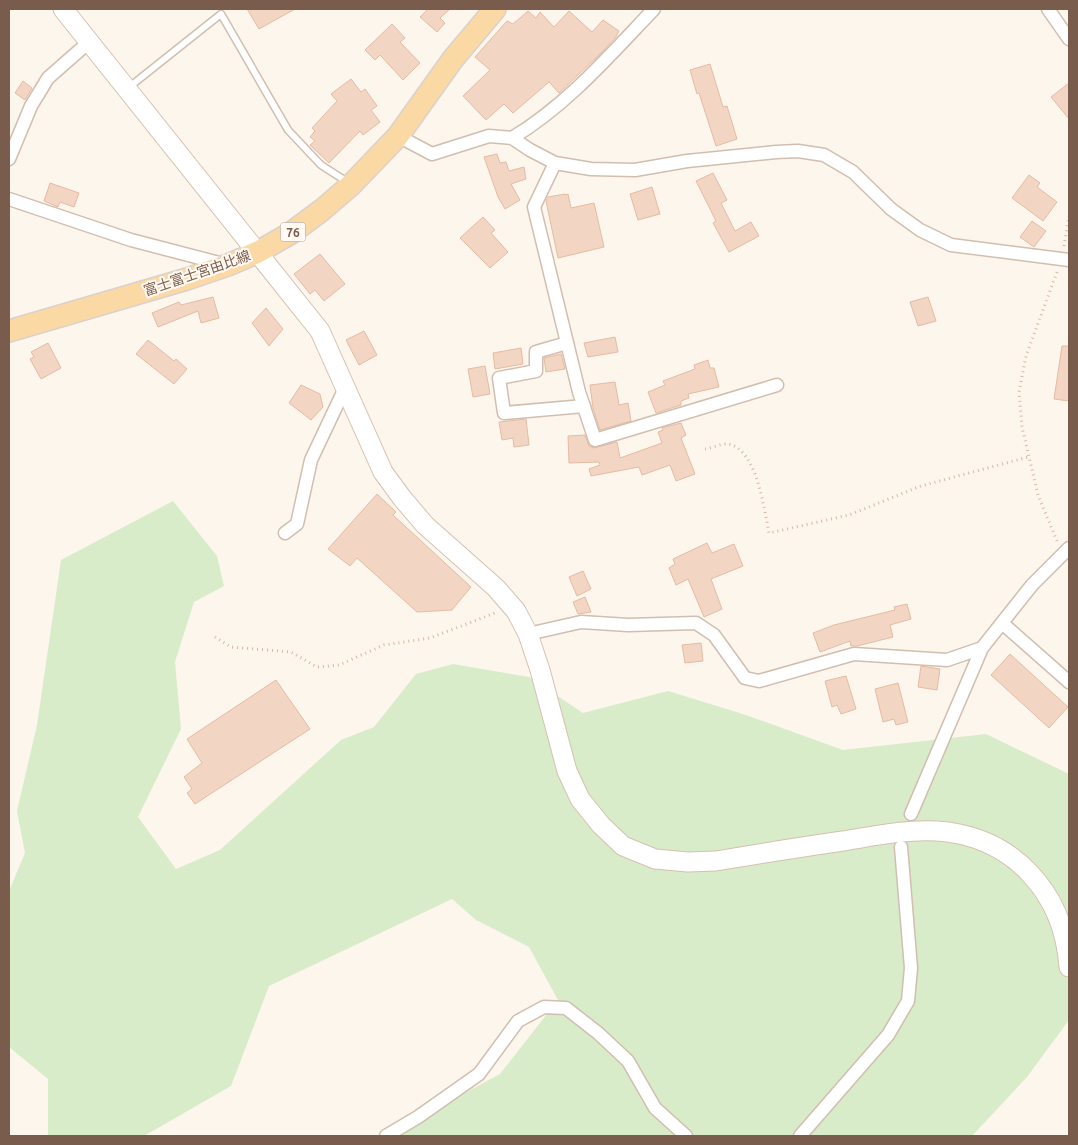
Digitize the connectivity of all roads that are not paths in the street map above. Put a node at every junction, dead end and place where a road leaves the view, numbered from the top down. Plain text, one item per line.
1 (63, 9) edge
2 (495, 9) edge
3 (654, 9) edge
4 (1048, 9) edge
5 (1069, 39) edge
6 (89, 42) junction
7 (127, 88) junction
8 (398, 136) junction
9 (512, 138) junction
10 (9, 159) edge
11 (555, 162) junction
12 (351, 184) junction
13 (9, 199) edge
14 (258, 252) junction
15 (1065, 259) edge
16 (228, 265) junction
17 (9, 331) edge
18 (567, 343) junction
19 (777, 385) dead end
20 (345, 388) junction
21 (584, 406) junction
22 (285, 533) dead end
23 (1066, 550) edge
24 (1002, 623) junction
25 (528, 634) junction
26 (982, 648) junction
27 (1069, 682) edge
28 (911, 814) dead end
29 (901, 847) dead end
30 (1069, 957) edge
31 (386, 1136) edge
32 (686, 1136) edge
33 (800, 1136) edge

1 - 6 street
2 - 8 main road, 富士富士宮由比線 / 76
3 - 9 street
4 - 5 street
6 - 7 street
6 - 10 street
7 - 12 lane
7 - 14 street
8 - 9 street
8 - 12 main road, 富士富士宮由比線 / 76
9 - 11 street
11 - 15 street
11 - 18 street
12 - 14 main road, 富士富士宮由比線 / 76
13 - 16 street
14 - 16 main road, 富士富士宮由比線 / 76
14 - 20 street
16 - 17 main road, 富士富士宮由比線 / 76
18 - 21 street
18 - 21 street
19 - 21 street
20 - 22 street
20 - 25 street
23 - 24 street
24 - 26 street
24 - 27 street
25 - 26 street
25 - 30 street
26 - 28 street
29 - 33 street
31 - 32 street

